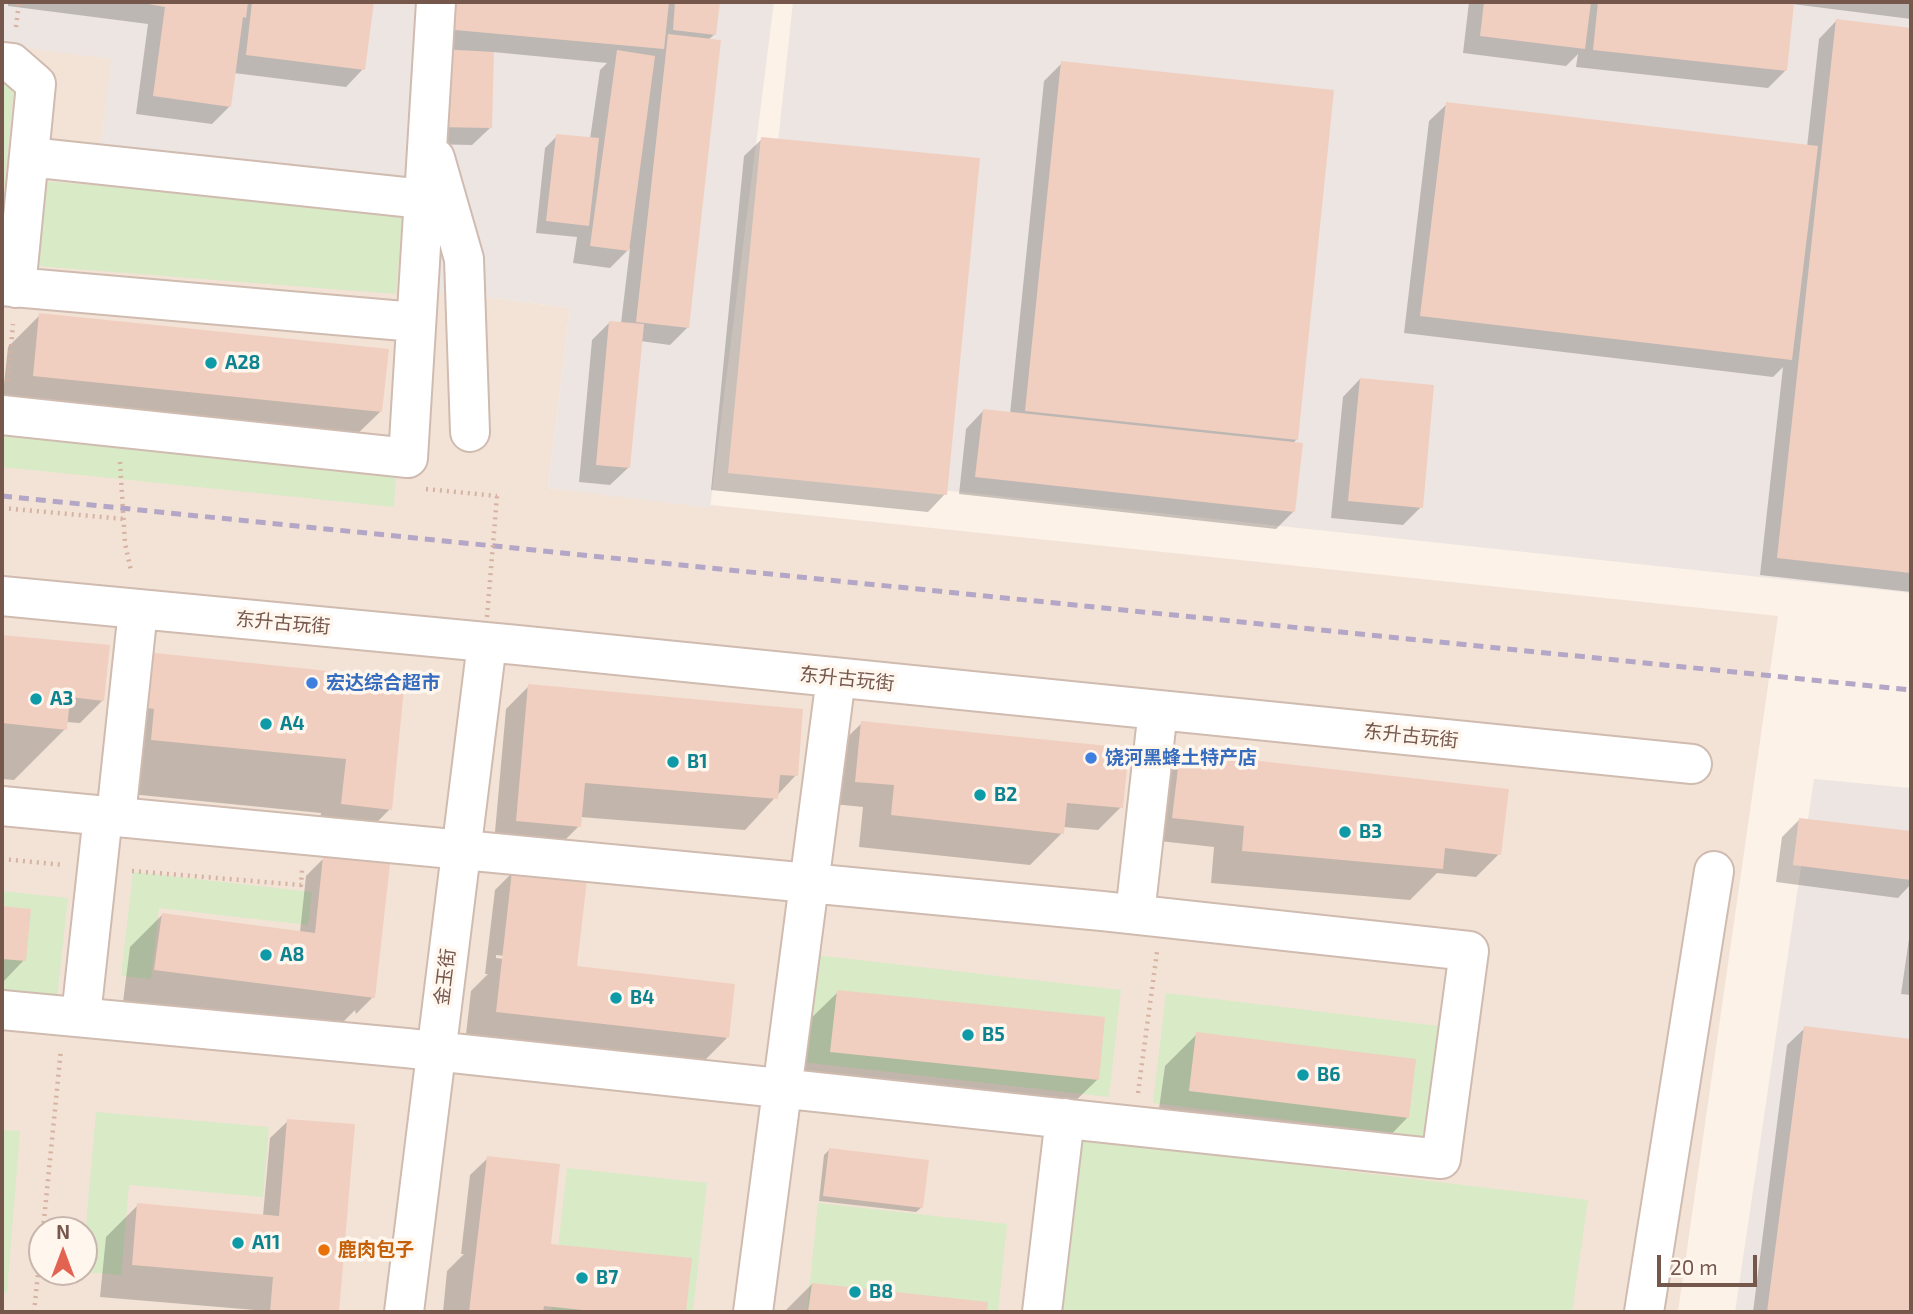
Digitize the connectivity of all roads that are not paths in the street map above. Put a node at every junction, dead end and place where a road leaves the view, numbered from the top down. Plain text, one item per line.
1 (436, 2) edge
2 (2, 62) edge
3 (427, 132) junction
4 (29, 157) junction
5 (422, 199) junction
6 (9, 287) edge
7 (415, 322) junction
8 (4, 416) edge
9 (470, 432) dead end
10 (2, 596) edge
11 (138, 610) junction
12 (487, 630) junction
13 (836, 678) junction
14 (1158, 710) junction
15 (1692, 764) dead end
16 (2, 806) edge
17 (109, 815) junction
18 (461, 849) junction
19 (1714, 871) dead end
20 (810, 882) junction
21 (1148, 915) junction
22 (2, 1010) edge
23 (72, 1030) junction
24 (436, 1051) junction
25 (783, 1088) junction
26 (1065, 1118) junction
27 (404, 1312) edge
28 (754, 1312) edge
29 (1042, 1312) edge
30 (1644, 1312) edge

1 - 3 street
2 - 4 street
3 - 5 street
3 - 9 street
4 - 5 street
4 - 6 street
5 - 7 street
6 - 7 street
7 - 8 street
10 - 11 street, 东升古玩街
11 - 12 street, 东升古玩街
11 - 17 street
12 - 13 street, 东升古玩街
12 - 18 street, 金玉街
13 - 14 street, 东升古玩街
13 - 20 street
14 - 15 street, 东升古玩街
14 - 21 street
16 - 17 street
17 - 18 street
17 - 23 street
18 - 20 street
18 - 24 street, 金玉街
19 - 30 street
20 - 21 street
20 - 25 street
21 - 26 street
22 - 23 street
23 - 24 street
24 - 25 street
24 - 27 street, 金玉街
25 - 26 street
25 - 28 street
26 - 29 street

